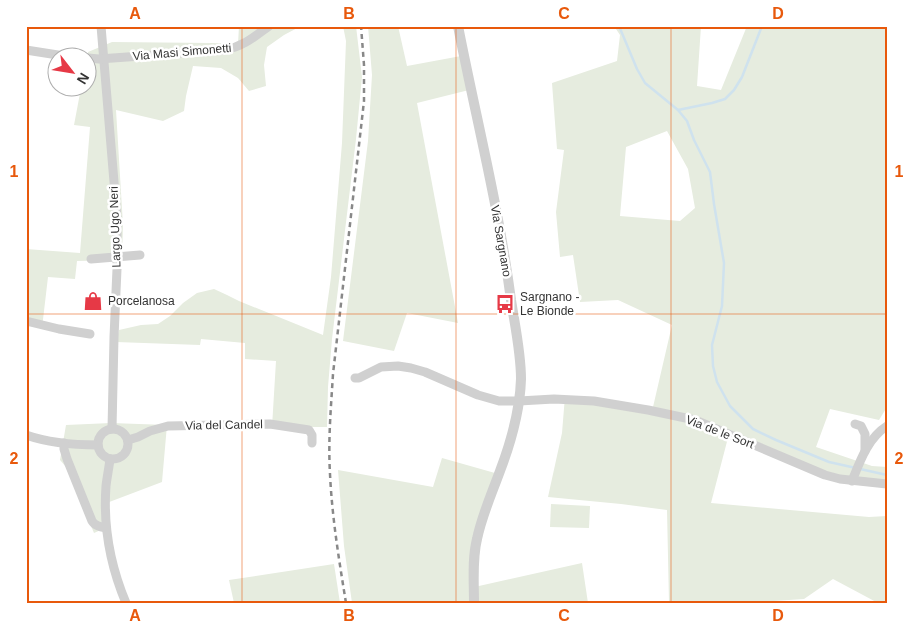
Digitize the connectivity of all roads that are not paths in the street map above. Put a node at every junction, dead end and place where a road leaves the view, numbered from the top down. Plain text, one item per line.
1 (101, 26) edge
2 (269, 26) edge
3 (458, 26) edge
4 (26, 50) edge
5 (48, 53) edge
6 (98, 58) edge
7 (104, 58) junction
8 (140, 255) dead end
9 (117, 258) junction
10 (91, 259) dead end
11 (26, 321) edge
12 (90, 334) dead end
13 (355, 378) dead end
14 (519, 401) junction
15 (855, 424) dead end
16 (887, 426) edge
17 (112, 429) junction
18 (26, 434) edge
19 (128, 440) junction
20 (64, 443) junction
21 (312, 443) dead end
22 (98, 445) junction
23 (865, 451) junction
24 (110, 459) junction
25 (853, 477) junction
26 (887, 484) edge
27 (106, 528) junction
28 (126, 603) edge
29 (474, 603) edge

1 - 7 street, Largo Ugo Neri
2 - 7 street, Via Masi Simonetti
3 - 14 street, Via Sargnano
4 - 5 street
6 - 7 street, Via Masi Simonetti
7 - 9 street, Largo Ugo Neri
8 - 9 street
9 - 10 street
9 - 17 street, Largo Ugo Neri
11 - 12 street
13 - 14 street, Via de le Sort
14 - 25 street, Via de le Sort
14 - 29 street, Via Sargnano
15 - 23 street
16 - 23 street
17 - 19 street
17 - 22 street
18 - 20 street
19 - 21 street, Via del Candel
19 - 24 street
20 - 22 street
20 - 27 street
22 - 24 street
23 - 25 street
24 - 27 street
25 - 26 street, Via de le Sort
27 - 28 street

